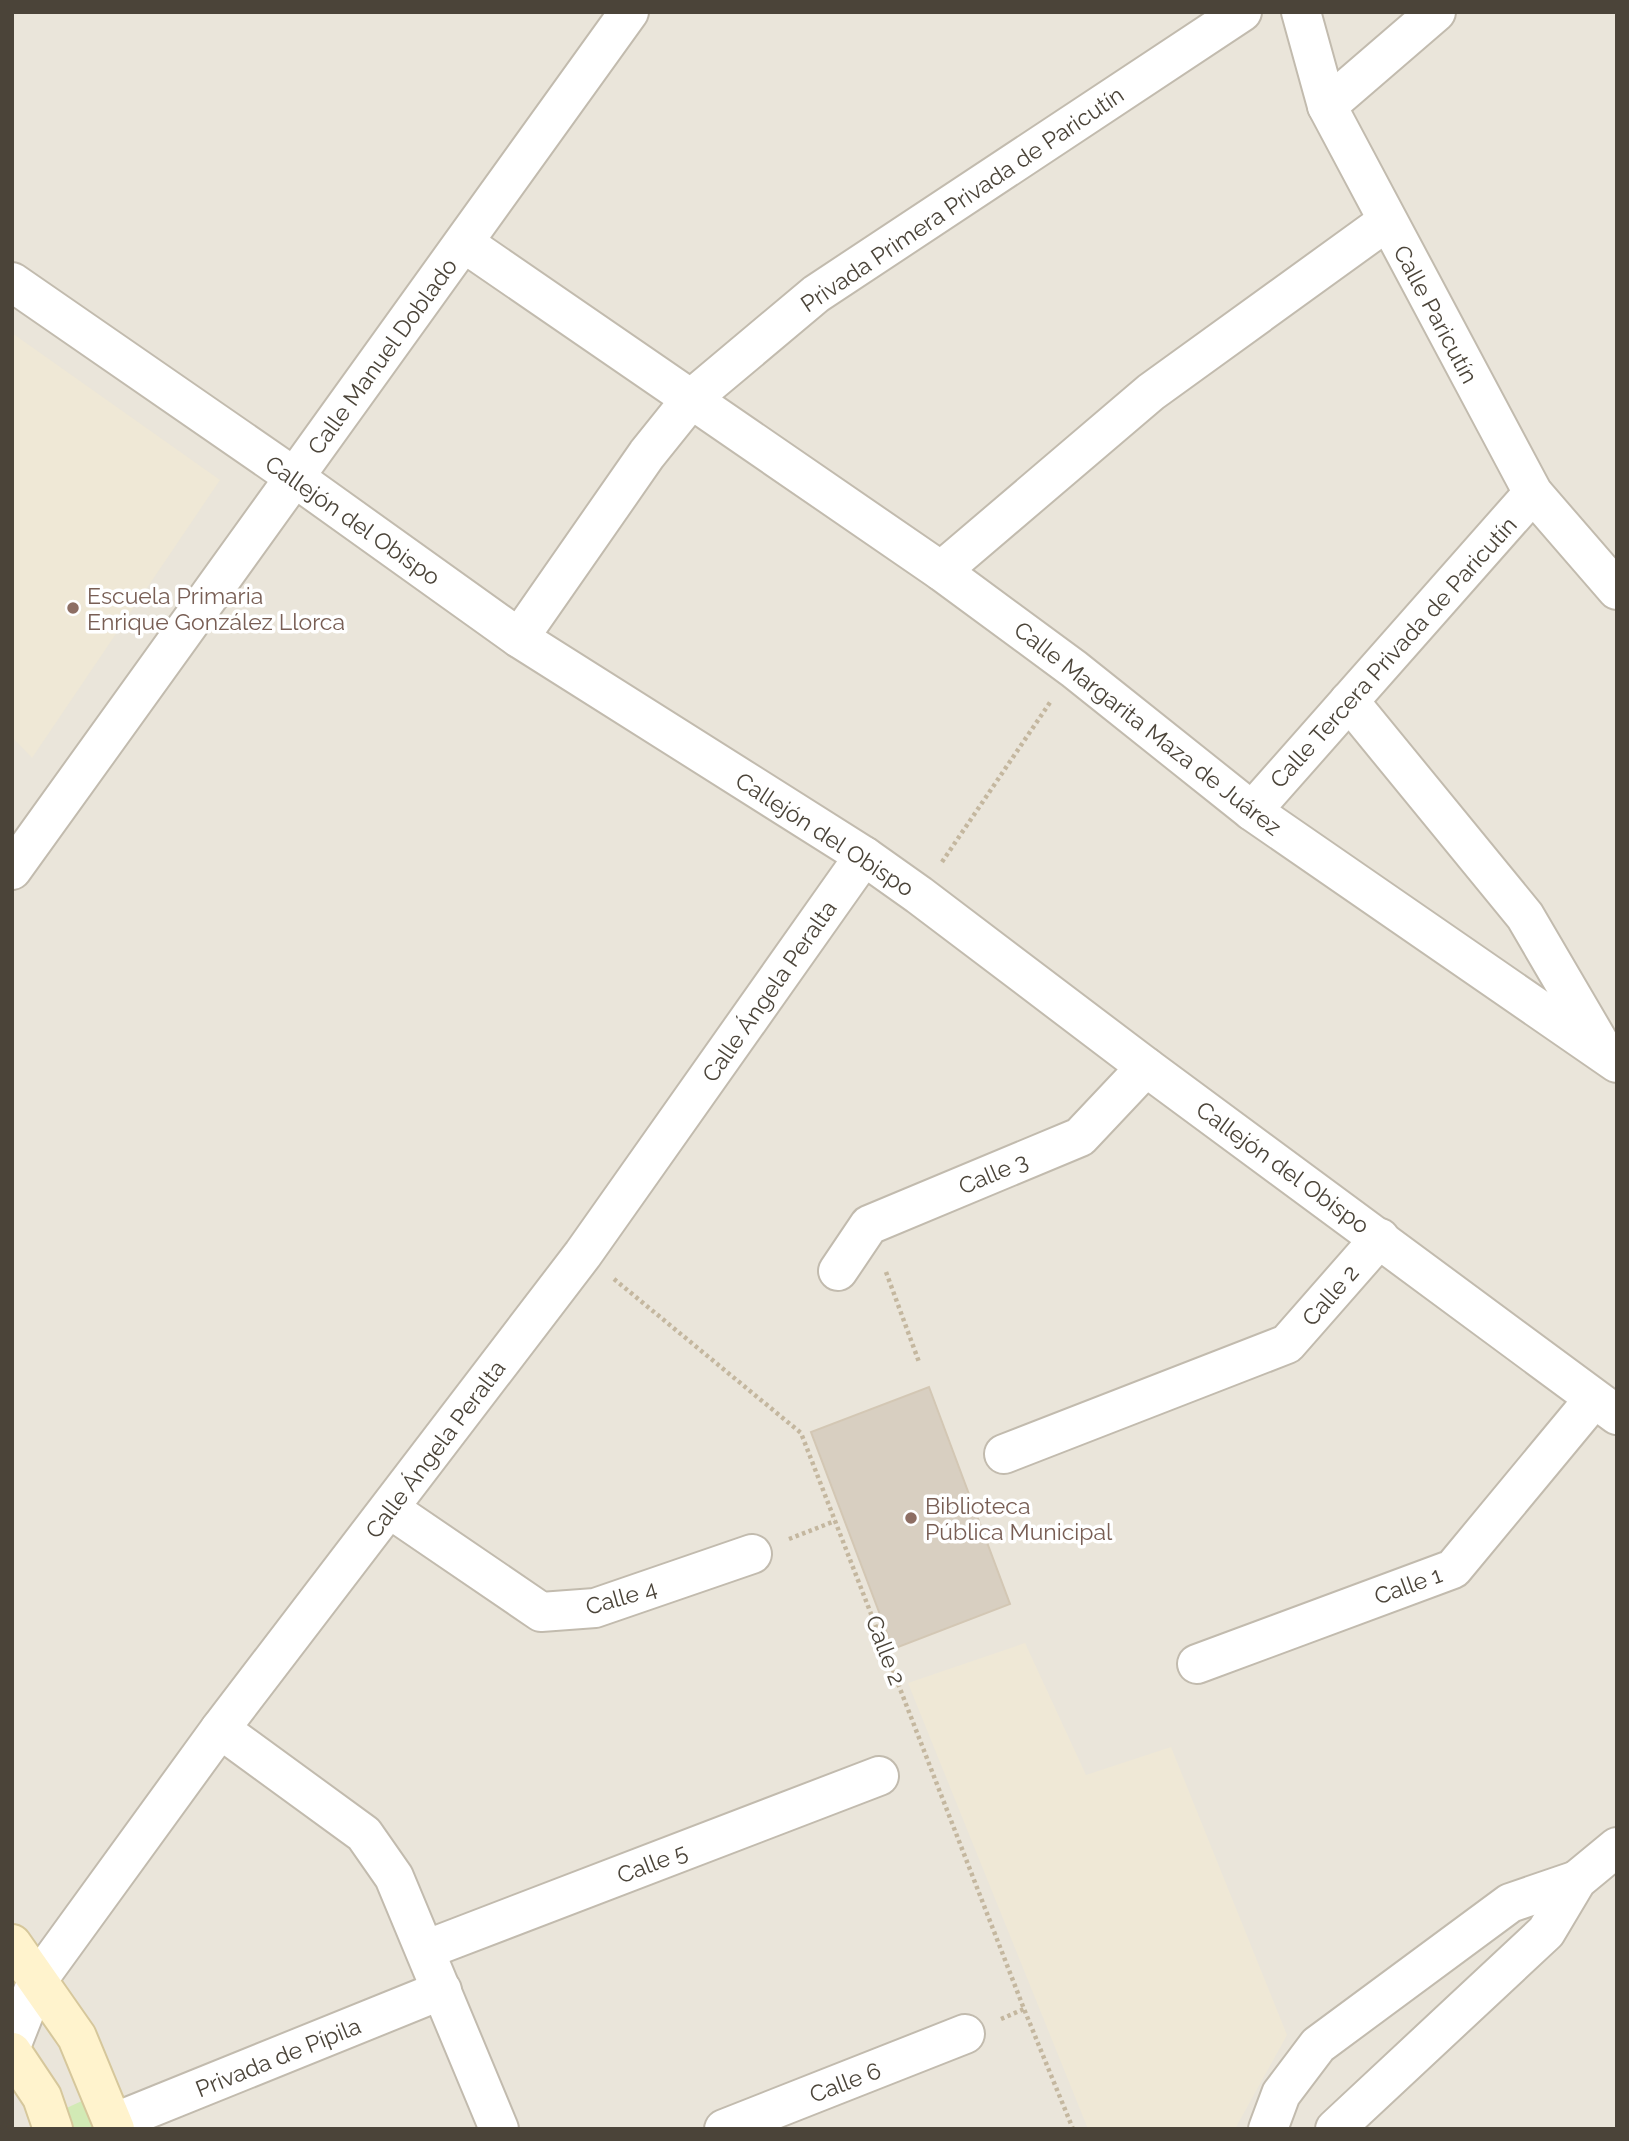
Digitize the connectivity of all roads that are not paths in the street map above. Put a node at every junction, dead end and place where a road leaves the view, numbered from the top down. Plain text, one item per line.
1 (629, 12) edge
2 (1242, 12) edge
3 (1301, 12) edge
4 (1436, 12) edge
5 (1327, 107) junction
6 (1387, 222) junction
7 (464, 243) junction
8 (12, 282) edge
9 (692, 398) junction
10 (294, 477) junction
11 (1534, 493) junction
12 (941, 571) junction
13 (1617, 590) edge
14 (519, 638) junction
15 (1349, 701) junction
16 (1252, 811) junction
17 (864, 856) junction
18 (12, 870) edge
19 (1611, 1058) edge
20 (1146, 1066) junction
21 (1380, 1238) junction
22 (838, 1271) dead end
23 (1605, 1407) edge
24 (1004, 1454) dead end
25 (390, 1509) junction
26 (752, 1553) road end
27 (1197, 1664) dead end
28 (220, 1729) junction
29 (879, 1776) dead end
30 (1617, 1847) edge
31 (1577, 1880) junction
32 (12, 1944) edge
33 (425, 1950) junction
34 (37, 1980) junction
35 (442, 1990) junction
36 (965, 2035) dead end
37 (12, 2044) edge
38 (12, 2052) edge
39 (114, 2126) edge
40 (53, 2129) edge
41 (499, 2129) edge
42 (724, 2129) edge
43 (1268, 2129) edge
44 (1335, 2129) edge

1 - 7 street, Calle Manuel Doblado
2 - 9 street, Privada Primera Privada de Paricutín
3 - 5 street, Calle Paricutín
4 - 5 street
5 - 6 street, Calle Paricutín
6 - 11 street, Calle Paricutín
6 - 12 street
7 - 9 street, Calle Margarita Maza de Juárez
7 - 10 street, Calle Manuel Doblado
8 - 10 street, Callejón del Obispo
9 - 12 street, Calle Margarita Maza de Juárez
9 - 14 street
10 - 14 street, Callejón del Obispo
10 - 18 street, Calle Manuel Doblado
11 - 13 street, Calle Paricutín
11 - 15 street, Calle Tercera Privada de Paricutín
12 - 16 street, Calle Margarita Maza de Juárez
14 - 17 street, Callejón del Obispo
15 - 16 street, Calle Tercera Privada de Paricutín
15 - 19 street, Calle Margarita Maza de Juárez
16 - 19 street, Calle Margarita Maza de Juárez
17 - 20 street, Callejón del Obispo
17 - 25 street, Calle Ángela Peralta
20 - 21 street, Callejón del Obispo
20 - 22 street, Calle 3
21 - 23 street, Callejón del Obispo
21 - 24 street, Calle 2
23 - 27 street, Calle 1
25 - 26 street, Calle 4
25 - 28 street, Calle Ángela Peralta
28 - 33 street
28 - 34 street, Calle Ángela Peralta
29 - 33 street, Calle 5
30 - 31 street
31 - 43 street
31 - 44 street
32 - 34 main road
33 - 35 street
34 - 37 street, Calle Ángela Peralta
34 - 39 main road
35 - 39 street, Privada de Pípila
35 - 41 street
36 - 42 street, Calle 6
38 - 40 main road

